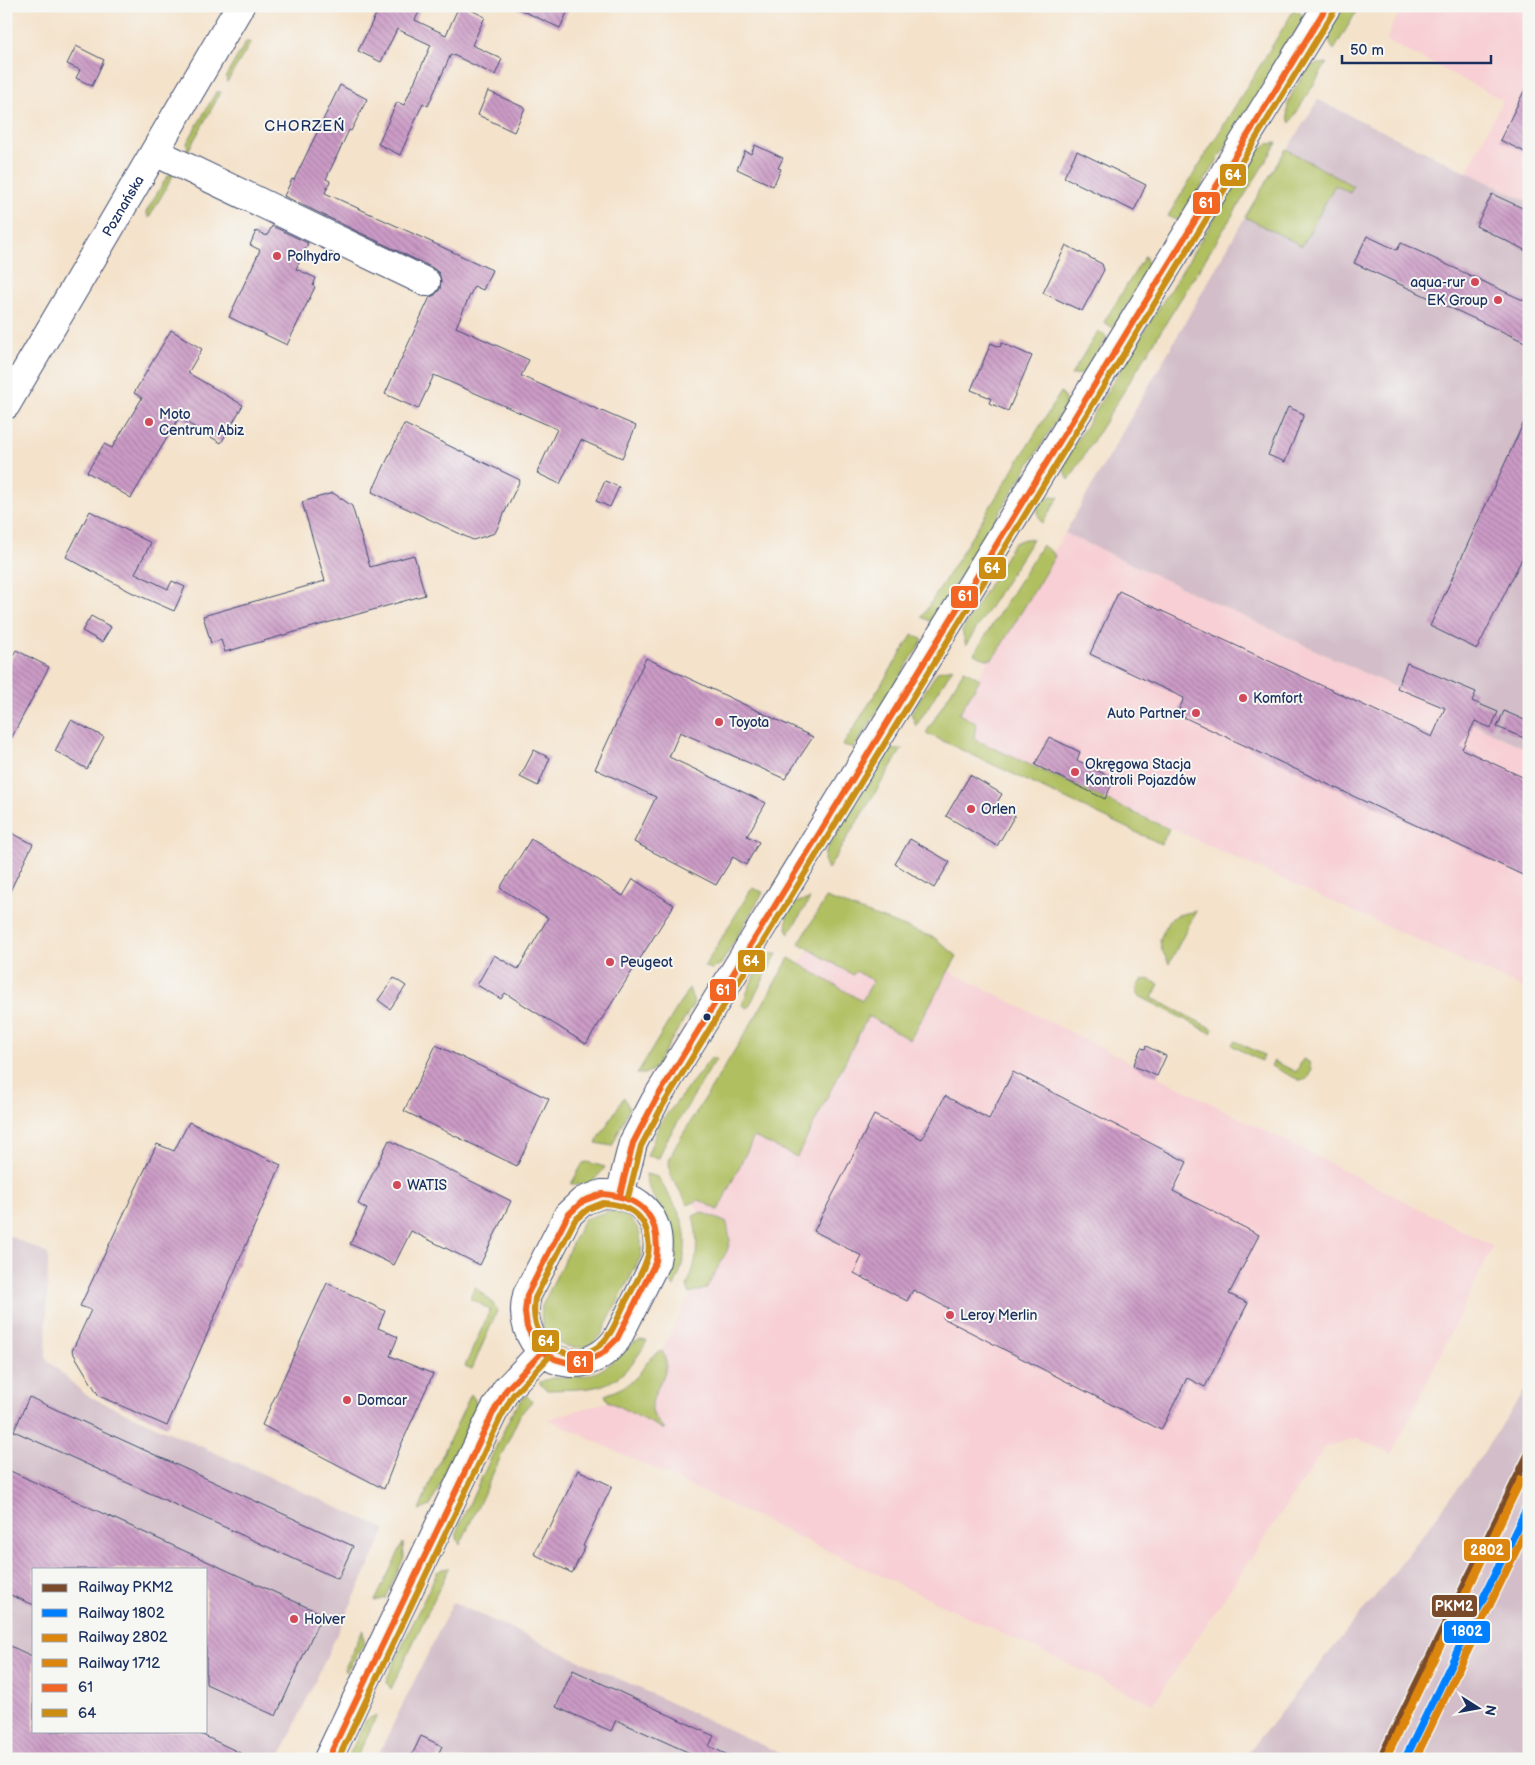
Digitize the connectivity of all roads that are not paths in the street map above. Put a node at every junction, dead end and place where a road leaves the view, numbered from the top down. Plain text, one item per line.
1 (240, 6) edge
2 (1327, 6) edge
3 (154, 152) junction
4 (426, 282) dead end
5 (6, 405) edge
6 (620, 1195) junction
7 (542, 1351) junction
8 (328, 1759) edge

1 - 3 street, Poznańska
2 - 6 street
3 - 4 street
3 - 5 street, Poznańska
6 - 7 street
6 - 7 street
7 - 8 street

